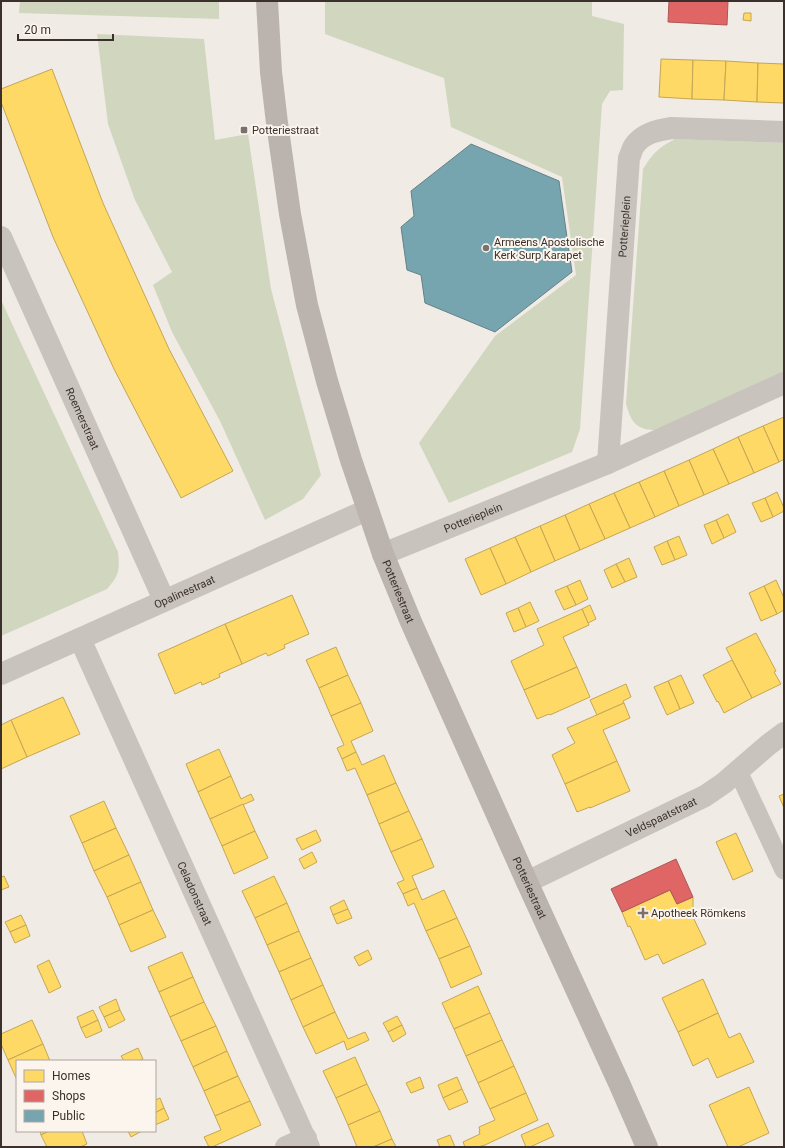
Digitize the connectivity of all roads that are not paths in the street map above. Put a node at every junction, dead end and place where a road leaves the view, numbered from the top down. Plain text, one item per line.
1 (267, 1) edge
2 (784, 132) edge
3 (1, 237) edge
4 (784, 383) edge
5 (608, 463) junction
6 (367, 510) junction
7 (383, 554) junction
8 (164, 600) junction
9 (80, 638) junction
10 (1, 674) edge
11 (784, 734) edge
12 (738, 771) junction
13 (784, 870) edge
14 (526, 882) junction
15 (308, 1143) edge
16 (286, 1147) edge
17 (647, 1147) edge

1 - 6 street, Potteriestraat
2 - 5 street, Potterieplein
3 - 8 street, Roemerstraat
4 - 5 street, Potterieplein
5 - 7 street, Potterieplein
6 - 7 street, Potteriestraat
6 - 8 street, Opalinestraat
7 - 14 street, Potteriestraat
8 - 9 street, Opalinestraat
9 - 10 street, Opalinestraat
9 - 15 street, Celadonstraat
11 - 12 street, Veldspaatstraat
12 - 13 lane
12 - 14 street, Veldspaatstraat
14 - 17 street, Potteriestraat
15 - 16 street

